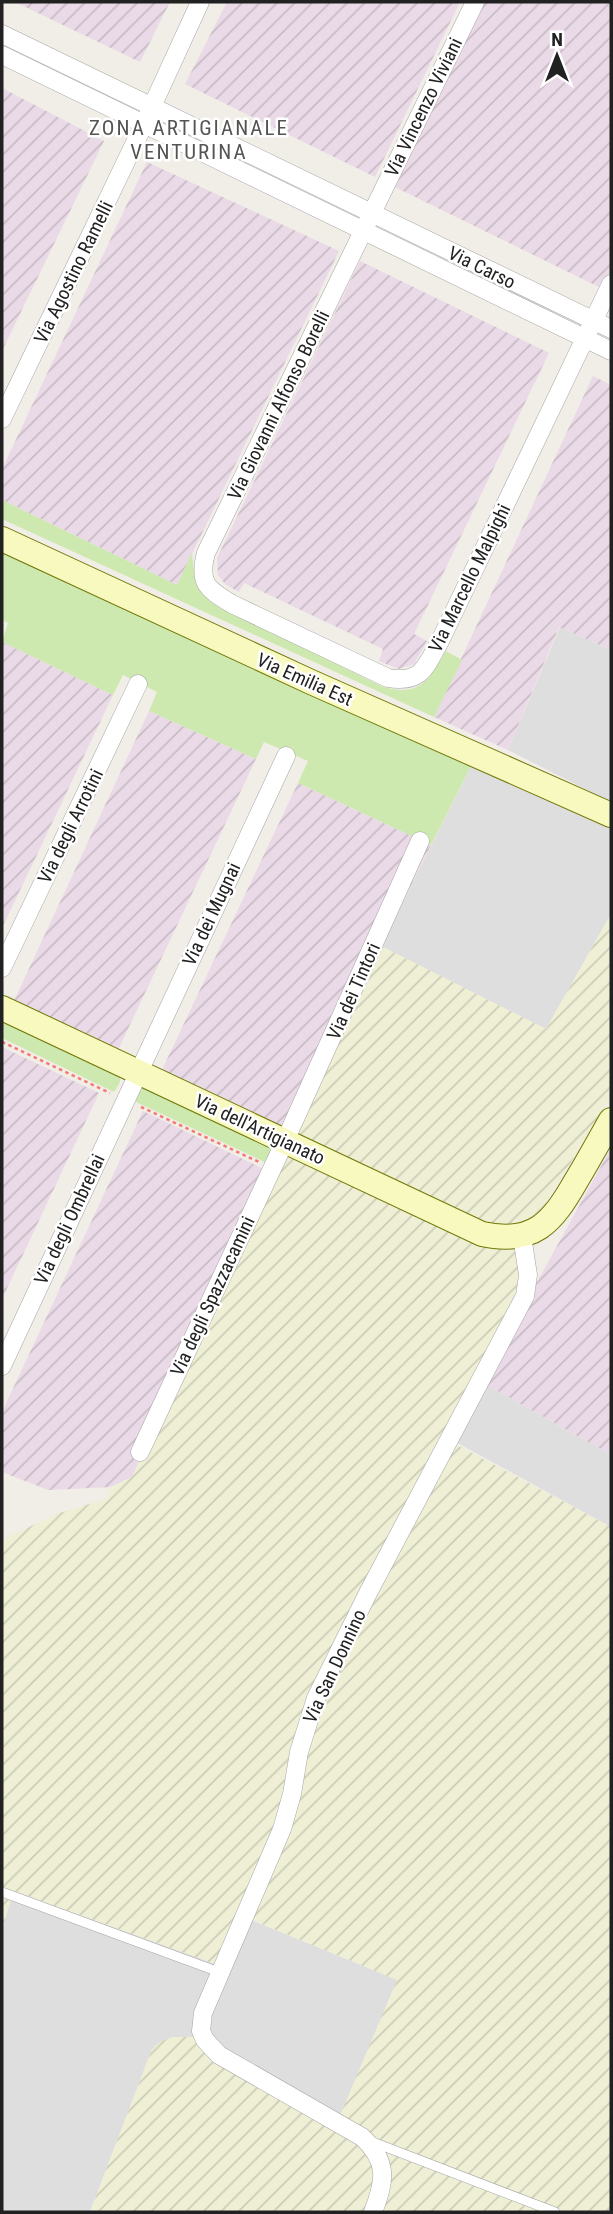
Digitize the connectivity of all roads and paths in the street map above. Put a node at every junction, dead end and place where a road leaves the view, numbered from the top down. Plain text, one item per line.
1 (200, 2) edge
2 (475, 2) edge
3 (2, 34) edge
4 (2, 55) edge
5 (152, 107) junction
6 (144, 124) junction
7 (371, 213) junction
8 (363, 231) junction
9 (611, 284) edge
10 (593, 320) junction
11 (611, 329) edge
12 (585, 338) junction
13 (611, 351) edge
14 (2, 419) edge
15 (2, 538) edge
16 (204, 582) joint
17 (138, 684) dead end
18 (286, 756) dead end
19 (611, 815) edge
20 (420, 841) dead end
21 (2, 968) edge
22 (2, 1008) edge
23 (137, 1072) junction
24 (611, 1120) edge
25 (285, 1141) junction
26 (522, 1236) junction
27 (2, 1366) edge
28 (140, 1452) dead end
29 (2, 1892) edge
30 (219, 1972) junction
31 (362, 2137) junction
32 (373, 2212) edge
33 (555, 2212) edge

1 - 5 street
2 - 7 street, Via Vincenzo Viviani
3 - 5 street, Via Carso
4 - 6 street, Via Carso
5 - 6 street
5 - 7 street, Via Carso
6 - 8 street, Via Carso
6 - 14 street, Via Agostino Ramelli
7 - 8 street
7 - 10 street, Via Carso
8 - 12 street, Via Carso
8 - 16 street, Via Giovanni Alfonso Borelli
9 - 10 street
10 - 11 street, Via Carso
10 - 12 street
12 - 13 street, Via Carso
12 - 16 street, Via Marcello Malpighi
15 - 19 street, Via Emilia Est
17 - 21 street, Via degli Arrotini
18 - 23 street, Via dei Mugnai
20 - 25 street, Via dei Tintori
22 - 23 street, Via dell'Artigianato
23 - 25 street, Via dell'Artigianato
23 - 27 street, Via degli Ombrellai
24 - 26 street
25 - 26 street, Via dell'Artigianato
25 - 28 street, Via degli Spazzacamini
26 - 30 street, Via San Donnino
29 - 30 lane
30 - 31 street, Via San Donnino
31 - 32 street, Via San Donnino
31 - 33 lane

